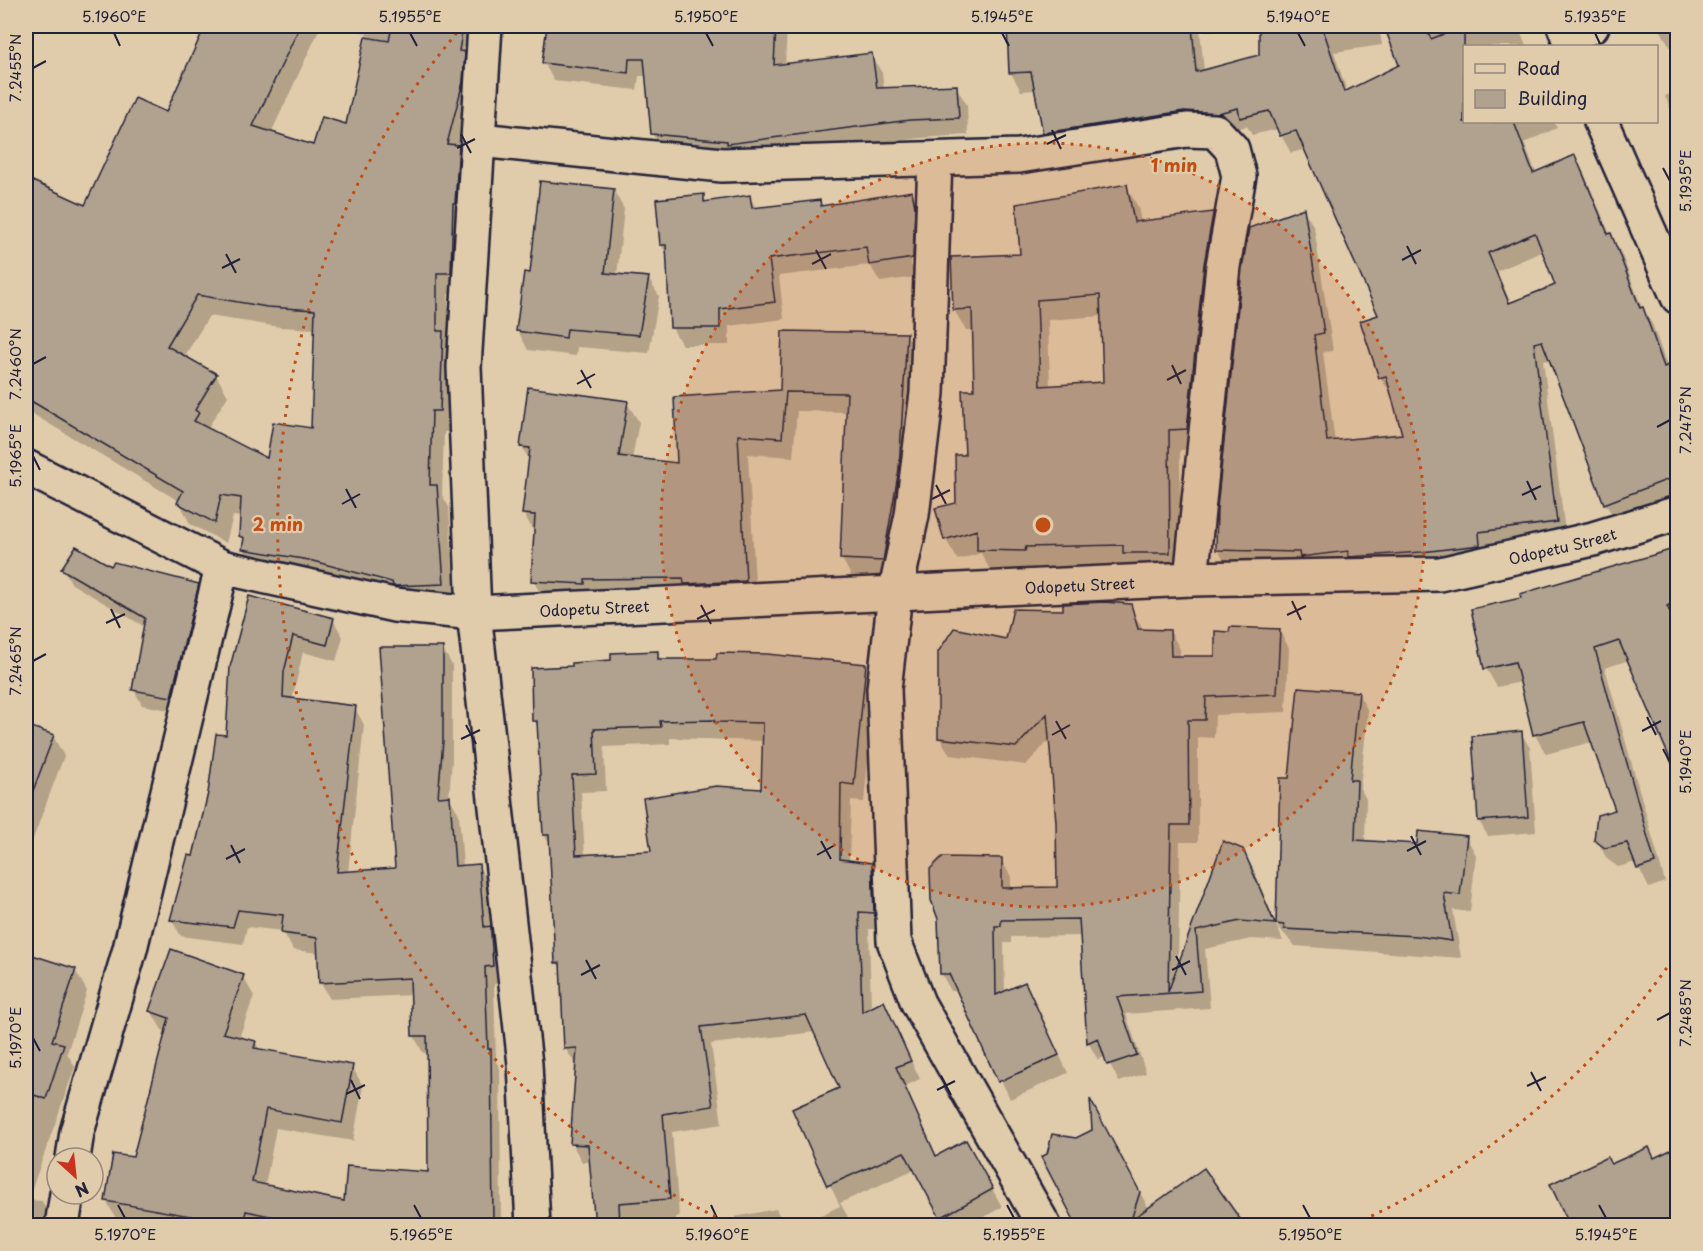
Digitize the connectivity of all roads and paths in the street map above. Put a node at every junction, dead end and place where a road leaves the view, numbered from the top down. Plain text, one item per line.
1 (485, 26) edge
2 (1601, 123) edge
3 (479, 140) junction
4 (935, 159) junction
5 (1677, 297) edge
6 (26, 467) edge
7 (1677, 513) edge
8 (222, 567) junction
9 (1191, 579) junction
10 (895, 594) junction
11 (474, 613) junction
12 (75, 1146) edge
13 (65, 1206) edge
14 (62, 1226) edge
15 (533, 1226) edge
16 (1044, 1226) edge

1 - 3 street
2 - 5 street
3 - 4 street
3 - 11 street
4 - 9 street
4 - 10 street
6 - 8 street, Odopetu Street
7 - 9 street, Odopetu Street
8 - 11 street, Odopetu Street
8 - 12 street
9 - 10 street, Odopetu Street
10 - 11 street, Odopetu Street
10 - 16 street
11 - 15 street
13 - 14 street

